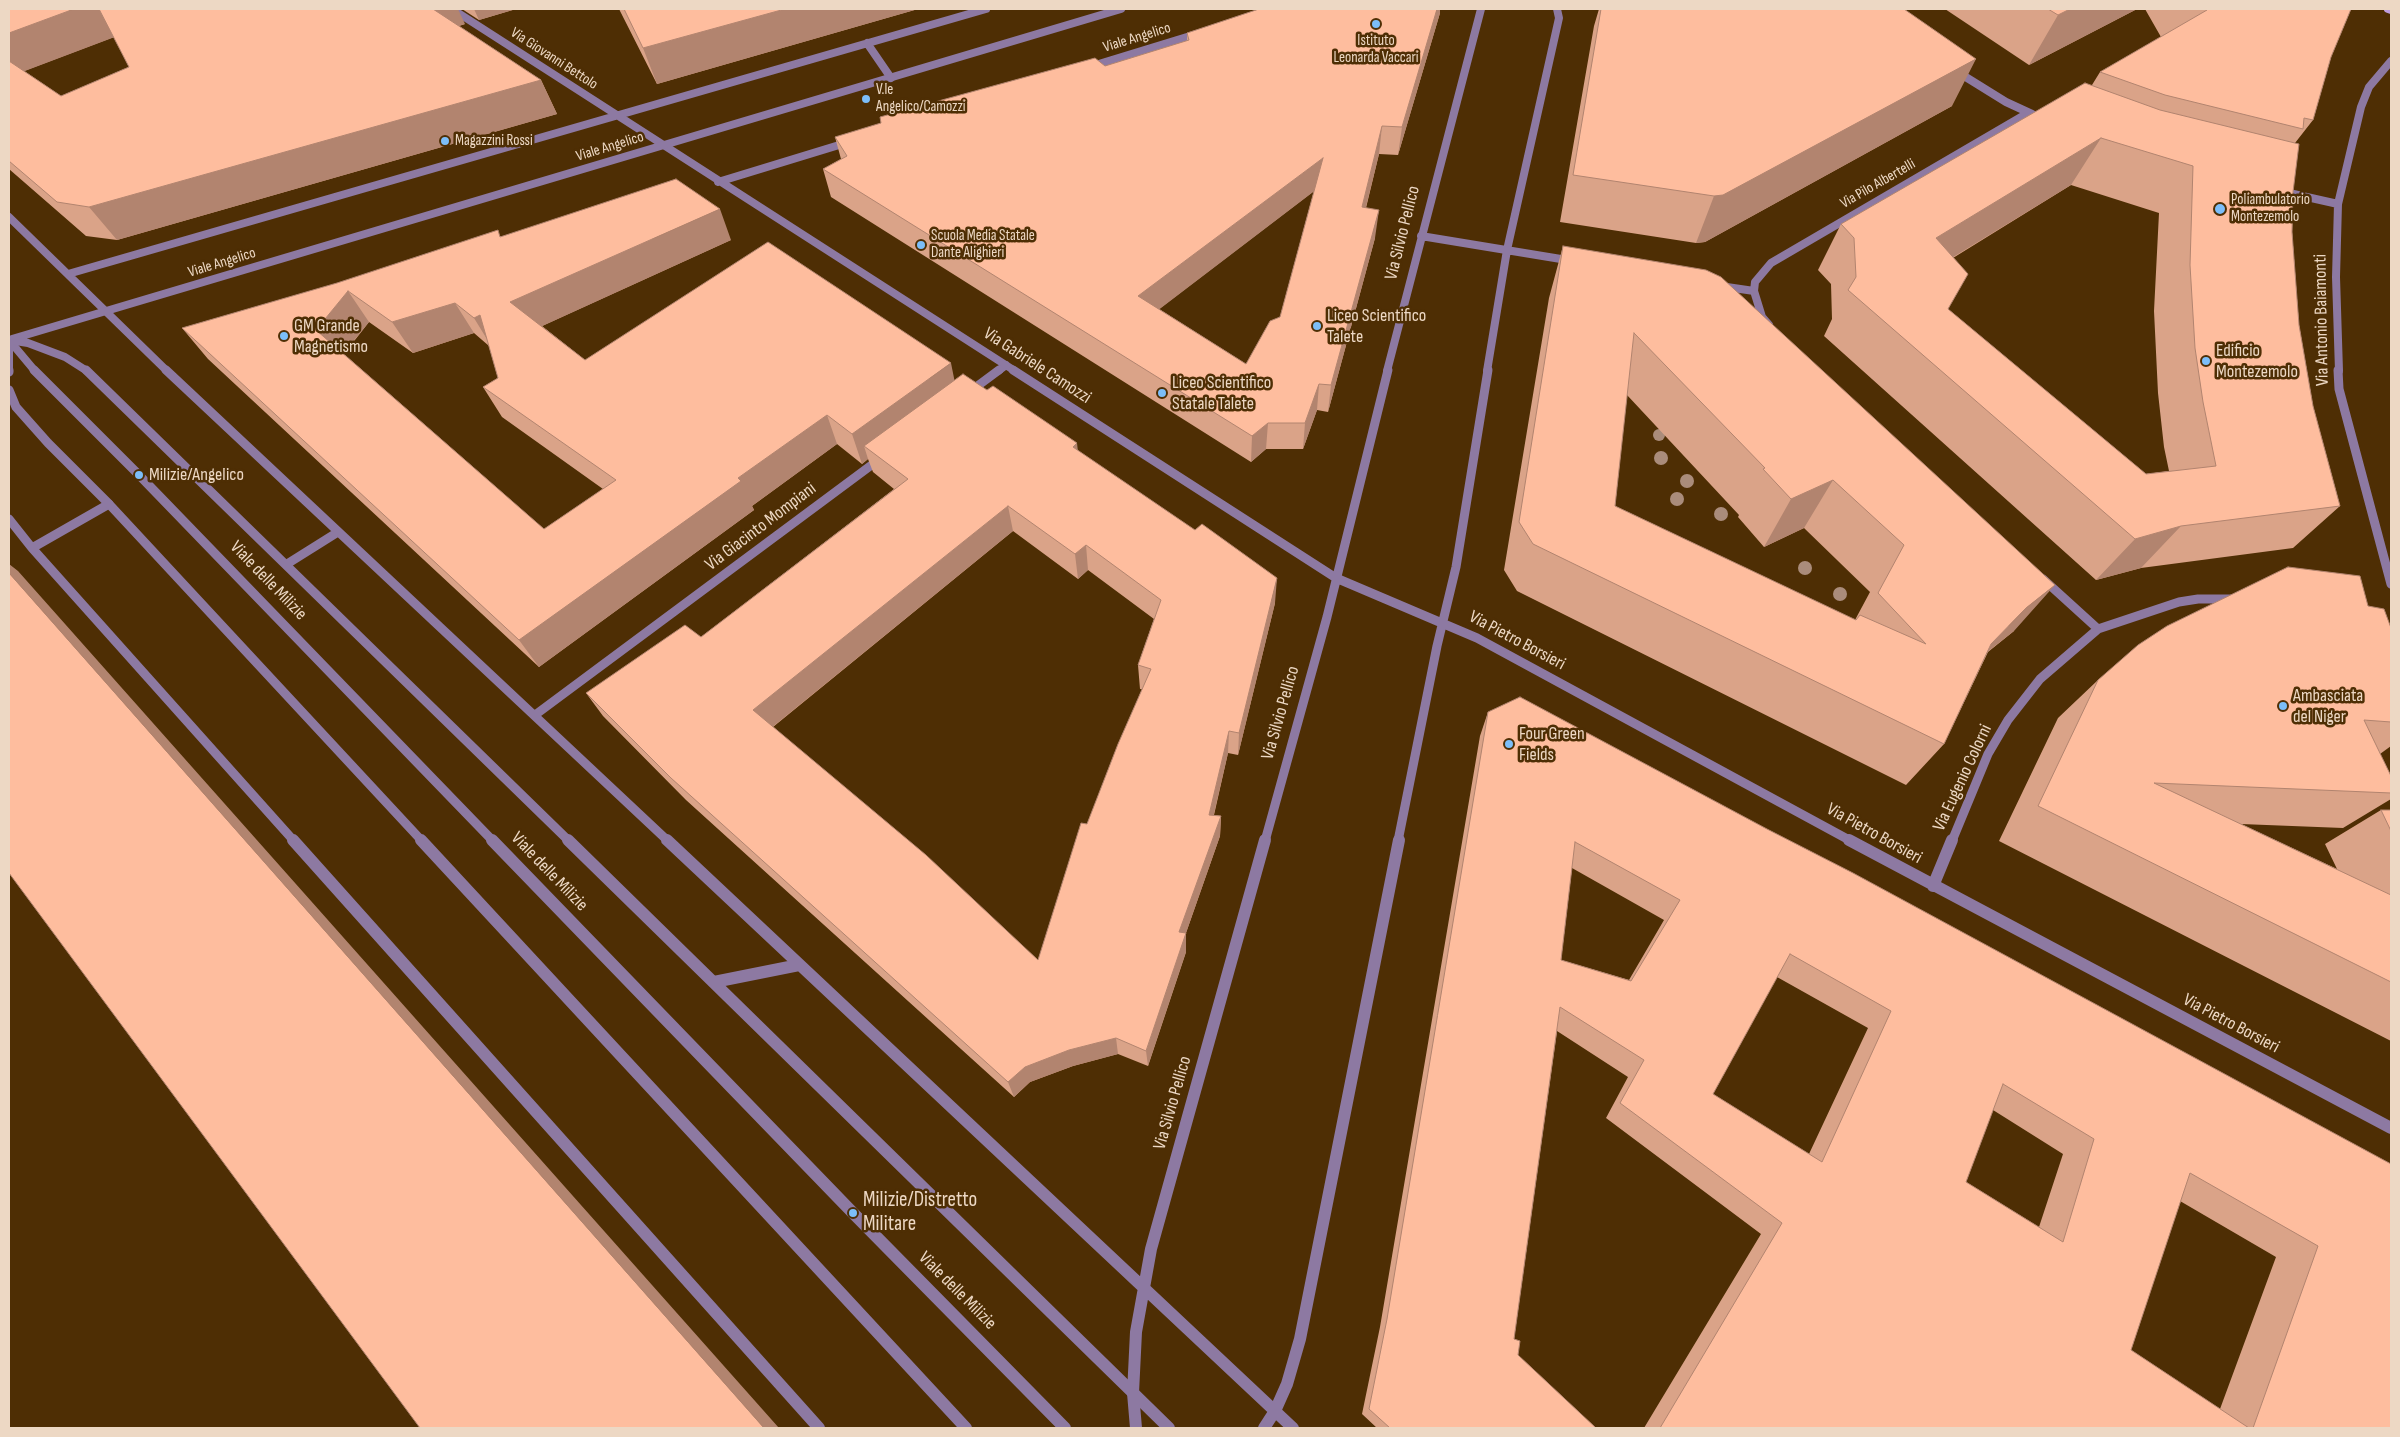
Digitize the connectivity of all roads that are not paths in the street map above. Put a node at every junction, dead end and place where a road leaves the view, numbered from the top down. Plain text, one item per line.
1 (452, 9) edge
2 (986, 9) edge
3 (1121, 9) edge
4 (1482, 9) edge
5 (1557, 9) edge
6 (1210, 30) edge
7 (867, 43) junction
8 (2391, 60) edge
9 (1949, 66) edge
10 (1076, 71) edge
11 (891, 78) junction
12 (616, 115) junction
13 (857, 140) edge
14 (664, 146) junction
15 (718, 182) junction
16 (2276, 190) edge
17 (2338, 204) junction
18 (9, 217) edge
19 (1421, 236) junction
20 (1507, 250) junction
21 (1585, 263) edge
22 (68, 274) junction
23 (1716, 285) edge
24 (1754, 291) junction
25 (106, 311) junction
26 (1776, 334) edge
27 (9, 340) edge
28 (1006, 365) junction
29 (9, 372) edge
30 (9, 390) edge
31 (958, 400) edge
32 (887, 453) edge
33 (109, 504) junction
34 (9, 519) edge
35 (338, 532) junction
36 (32, 548) junction
37 (287, 564) junction
38 (2039, 575) edge
39 (1336, 578) junction
40 (2391, 584) edge
41 (2245, 600) edge
42 (1443, 623) junction
43 (2098, 629) junction
44 (535, 715) junction
45 (1933, 886) junction
46 (799, 965) junction
47 (714, 982) junction
48 (2391, 1128) edge
49 (1143, 1288) junction
50 (1133, 1393) junction
51 (1276, 1411) junction
52 (819, 1428) edge
53 (966, 1428) edge
54 (1065, 1428) edge
55 (1136, 1428) edge
56 (1169, 1428) edge
57 (1264, 1428) edge
58 (1293, 1428) edge

1 - 12 street, Via Giovanni Bettolo
2 - 7 street, Viale Angelico
3 - 11 street, Viale Angelico
4 - 19 street, Via Silvio Pellico
5 - 20 street
6 - 10 street, Viale Angelico
7 - 11 street
7 - 12 street, Viale Angelico
8 - 17 street, Via Antonio Baiamonti
9 - 24 street, Via Pilo Albertelli
11 - 14 street, Viale Angelico
12 - 14 street, Via Giovanni Bettolo
12 - 22 street, Viale Angelico
13 - 15 street
14 - 15 street, Via Gabriele Camozzi
14 - 25 street, Viale Angelico
15 - 28 street, Via Gabriele Camozzi
16 - 17 street
17 - 40 street, Via Antonio Baiamonti
18 - 22 street
19 - 20 street
19 - 39 street, Via Silvio Pellico
20 - 21 street
20 - 42 street
22 - 25 street
23 - 24 street
24 - 26 street
25 - 27 street, Viale Angelico
25 - 35 street
27 - 29 street
27 - 37 street, Viale delle Milizie
27 - 54 street, Viale delle Milizie
28 - 31 street
28 - 39 street, Via Gabriele Camozzi
30 - 33 street
32 - 44 street, Via Giacinto Mompiani
33 - 36 street
33 - 53 street
34 - 36 street
35 - 37 street, Viale delle Milizie
35 - 44 street
36 - 52 street
37 - 47 street, Viale delle Milizie
38 - 43 street
39 - 42 street, Via Pietro Borsieri
39 - 49 street, Via Silvio Pellico
41 - 43 street, Via Eugenio Colorni
42 - 45 street, Via Pietro Borsieri
42 - 51 street
43 - 45 street, Via Eugenio Colorni
44 - 46 street
45 - 48 street, Via Pietro Borsieri
46 - 47 street
46 - 49 street
47 - 50 street, Viale delle Milizie
49 - 50 street, Via Silvio Pellico
49 - 51 street
50 - 55 street, Via Silvio Pellico
50 - 56 street, Viale delle Milizie
51 - 57 street
51 - 58 street

